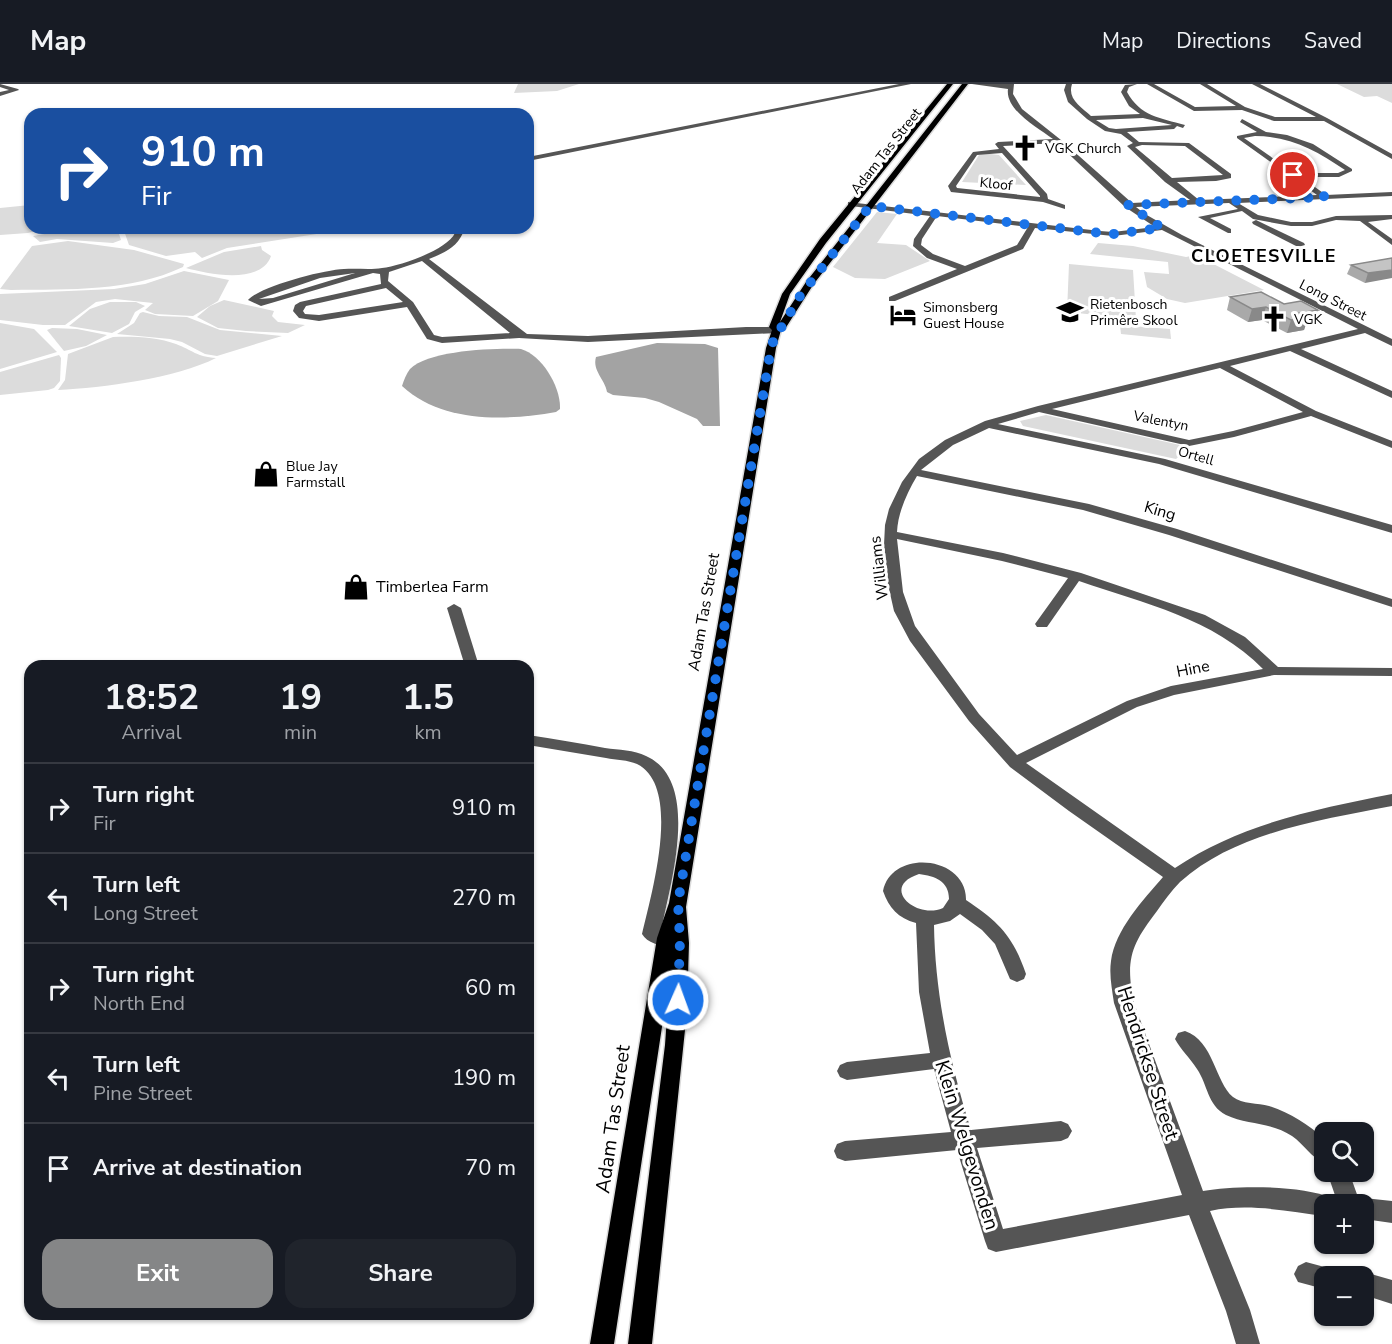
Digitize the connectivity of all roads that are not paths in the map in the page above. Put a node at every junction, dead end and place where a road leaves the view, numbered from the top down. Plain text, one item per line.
1 (908, 84) edge
2 (950, 84) edge
3 (965, 84) edge
4 (975, 84) edge
5 (1070, 84) edge
6 (1134, 84) edge
7 (1150, 84) edge
8 (1203, 84) edge
9 (1255, 84) edge
10 (0, 85) edge
11 (1011, 86) edge
12 (0, 94) edge
13 (1244, 108) junction
14 (1143, 116) junction
15 (1089, 118) junction
16 (1325, 119) junction
17 (1242, 122) dead end
18 (1155, 129) junction
19 (1114, 131) junction
20 (1266, 135) junction
21 (1059, 141) junction
22 (1176, 142) junction
23 (1137, 143) junction
24 (1002, 151) junction
25 (1392, 157) edge
26 (534, 158) edge
27 (1293, 175) junction
28 (1168, 180) junction
29 (1391, 194) edge
30 (1322, 197) junction
31 (1044, 200) junction
32 (1232, 202) junction
33 (1198, 203) junction
34 (851, 204) junction
35 (1128, 205) junction
36 (870, 206) junction
37 (1062, 207) dead end
38 (934, 214) junction
39 (1249, 215) junction
40 (1350, 217) junction
41 (1392, 217) edge
42 (1368, 219) junction
43 (1033, 225) junction
44 (1162, 228) junction
45 (1228, 231) dead end
46 (459, 234) edge
47 (1392, 243) edge
48 (1300, 245) dead end
49 (422, 257) junction
50 (964, 270) junction
51 (372, 271) junction
52 (385, 271) junction
53 (388, 285) junction
54 (892, 299) dead end
55 (410, 304) junction
56 (777, 330) junction
57 (1363, 331) junction
58 (519, 335) junction
59 (1392, 343) edge
60 (1292, 348) junction
61 (1221, 365) junction
62 (1392, 394) edge
63 (1038, 409) junction
64 (1312, 412) junction
65 (988, 423) junction
66 (1392, 445) edge
67 (914, 472) junction
68 (1392, 529) edge
69 (891, 535) junction
70 (1076, 576) junction
71 (1392, 603) edge
72 (454, 608) dead end
73 (1042, 624) dead end
74 (470, 660) edge
75 (1274, 671) junction
76 (1392, 672) edge
77 (534, 741) edge
78 (1015, 762) junction
79 (1392, 801) edge
80 (1175, 877) junction
81 (958, 903) junction
82 (925, 920) junction
83 (673, 939) junction
84 (1017, 974) dead end
85 (1185, 1039) dead end
86 (941, 1060) junction
87 (847, 1071) dead end
88 (1061, 1131) dead end
89 (964, 1140) junction
90 (1314, 1143) edge
91 (845, 1152) dead end
92 (1314, 1203) edge
93 (1196, 1204) junction
94 (1374, 1210) edge
95 (1392, 1212) edge
96 (1374, 1287) edge
97 (1392, 1292) edge
98 (648, 1299) junction
99 (602, 1344) edge
100 (640, 1344) edge
101 (646, 1344) edge
102 (1248, 1344) edge

1 - 26 street
2 - 34 main road, Adam Tas Street
3 - 36 main road, Adam Tas Street
4 - 11 street, Long Street
5 - 15 street
6 - 14 street
7 - 13 street
8 - 13 street
9 - 16 street
10 - 12 street
11 - 21 street, Long Street
13 - 16 street
14 - 15 street
14 - 18 street
15 - 19 street
16 - 25 street
17 - 20 street
18 - 19 street
18 - 22 street
19 - 23 street
20 - 27 street
20 - 27 street
21 - 24 street, Kloof
21 - 35 street, Long Street
22 - 23 street
22 - 28 street
23 - 28 street
24 - 31 street, Kloof
24 - 31 street, Kloof
27 - 30 street
28 - 33 street
29 - 30 street
30 - 32 street
30 - 40 street
31 - 37 street
32 - 33 street
32 - 39 street
33 - 35 street
34 - 36 street
34 - 56 main road, Adam Tas Street
35 - 44 street, Long Street
36 - 38 street
36 - 56 main road, Adam Tas Street
38 - 43 street
38 - 50 street
39 - 40 street
39 - 45 street
39 - 48 street
40 - 42 street
41 - 42 street
42 - 47 street
43 - 44 street
43 - 50 street
44 - 57 street, Long Street
46 - 49 street
49 - 52 street
49 - 58 street
50 - 54 street
51 - 51 street
51 - 52 street
52 - 53 street
53 - 55 street
53 - 55 street
55 - 58 street
56 - 58 street
56 - 83 main road, Adam Tas Street
57 - 59 street, Long Street
57 - 60 street, Williams
60 - 61 street, Williams
60 - 62 street
61 - 63 street, Williams
61 - 64 street
63 - 64 street, Valentyn
63 - 65 street, Williams
64 - 66 street
65 - 67 street, Williams
65 - 68 street, Ortell
67 - 69 street, Williams
67 - 71 street, King
69 - 70 street
69 - 78 street, Williams
70 - 73 street
70 - 75 street
72 - 74 street
75 - 76 street, Hine
75 - 78 street, Hine
77 - 83 street
78 - 80 street, Williams
79 - 80 street, Hendrickse Street
80 - 93 street, Hendrickse Street
81 - 82 street
81 - 82 street
81 - 84 street
82 - 86 street, Klein Welgevonden
83 - 98 main road, Adam Tas Street
83 - 99 main road, Adam Tas Street
85 - 90 street
86 - 87 street
86 - 89 street, Klein Welgevonden
88 - 89 street
89 - 91 street
89 - 93 street, Klein Welgevonden
92 - 93 street
93 - 102 street, Hendrickse Street
94 - 95 street
96 - 97 street
98 - 100 main road, Adam Tas Street
98 - 101 main road

